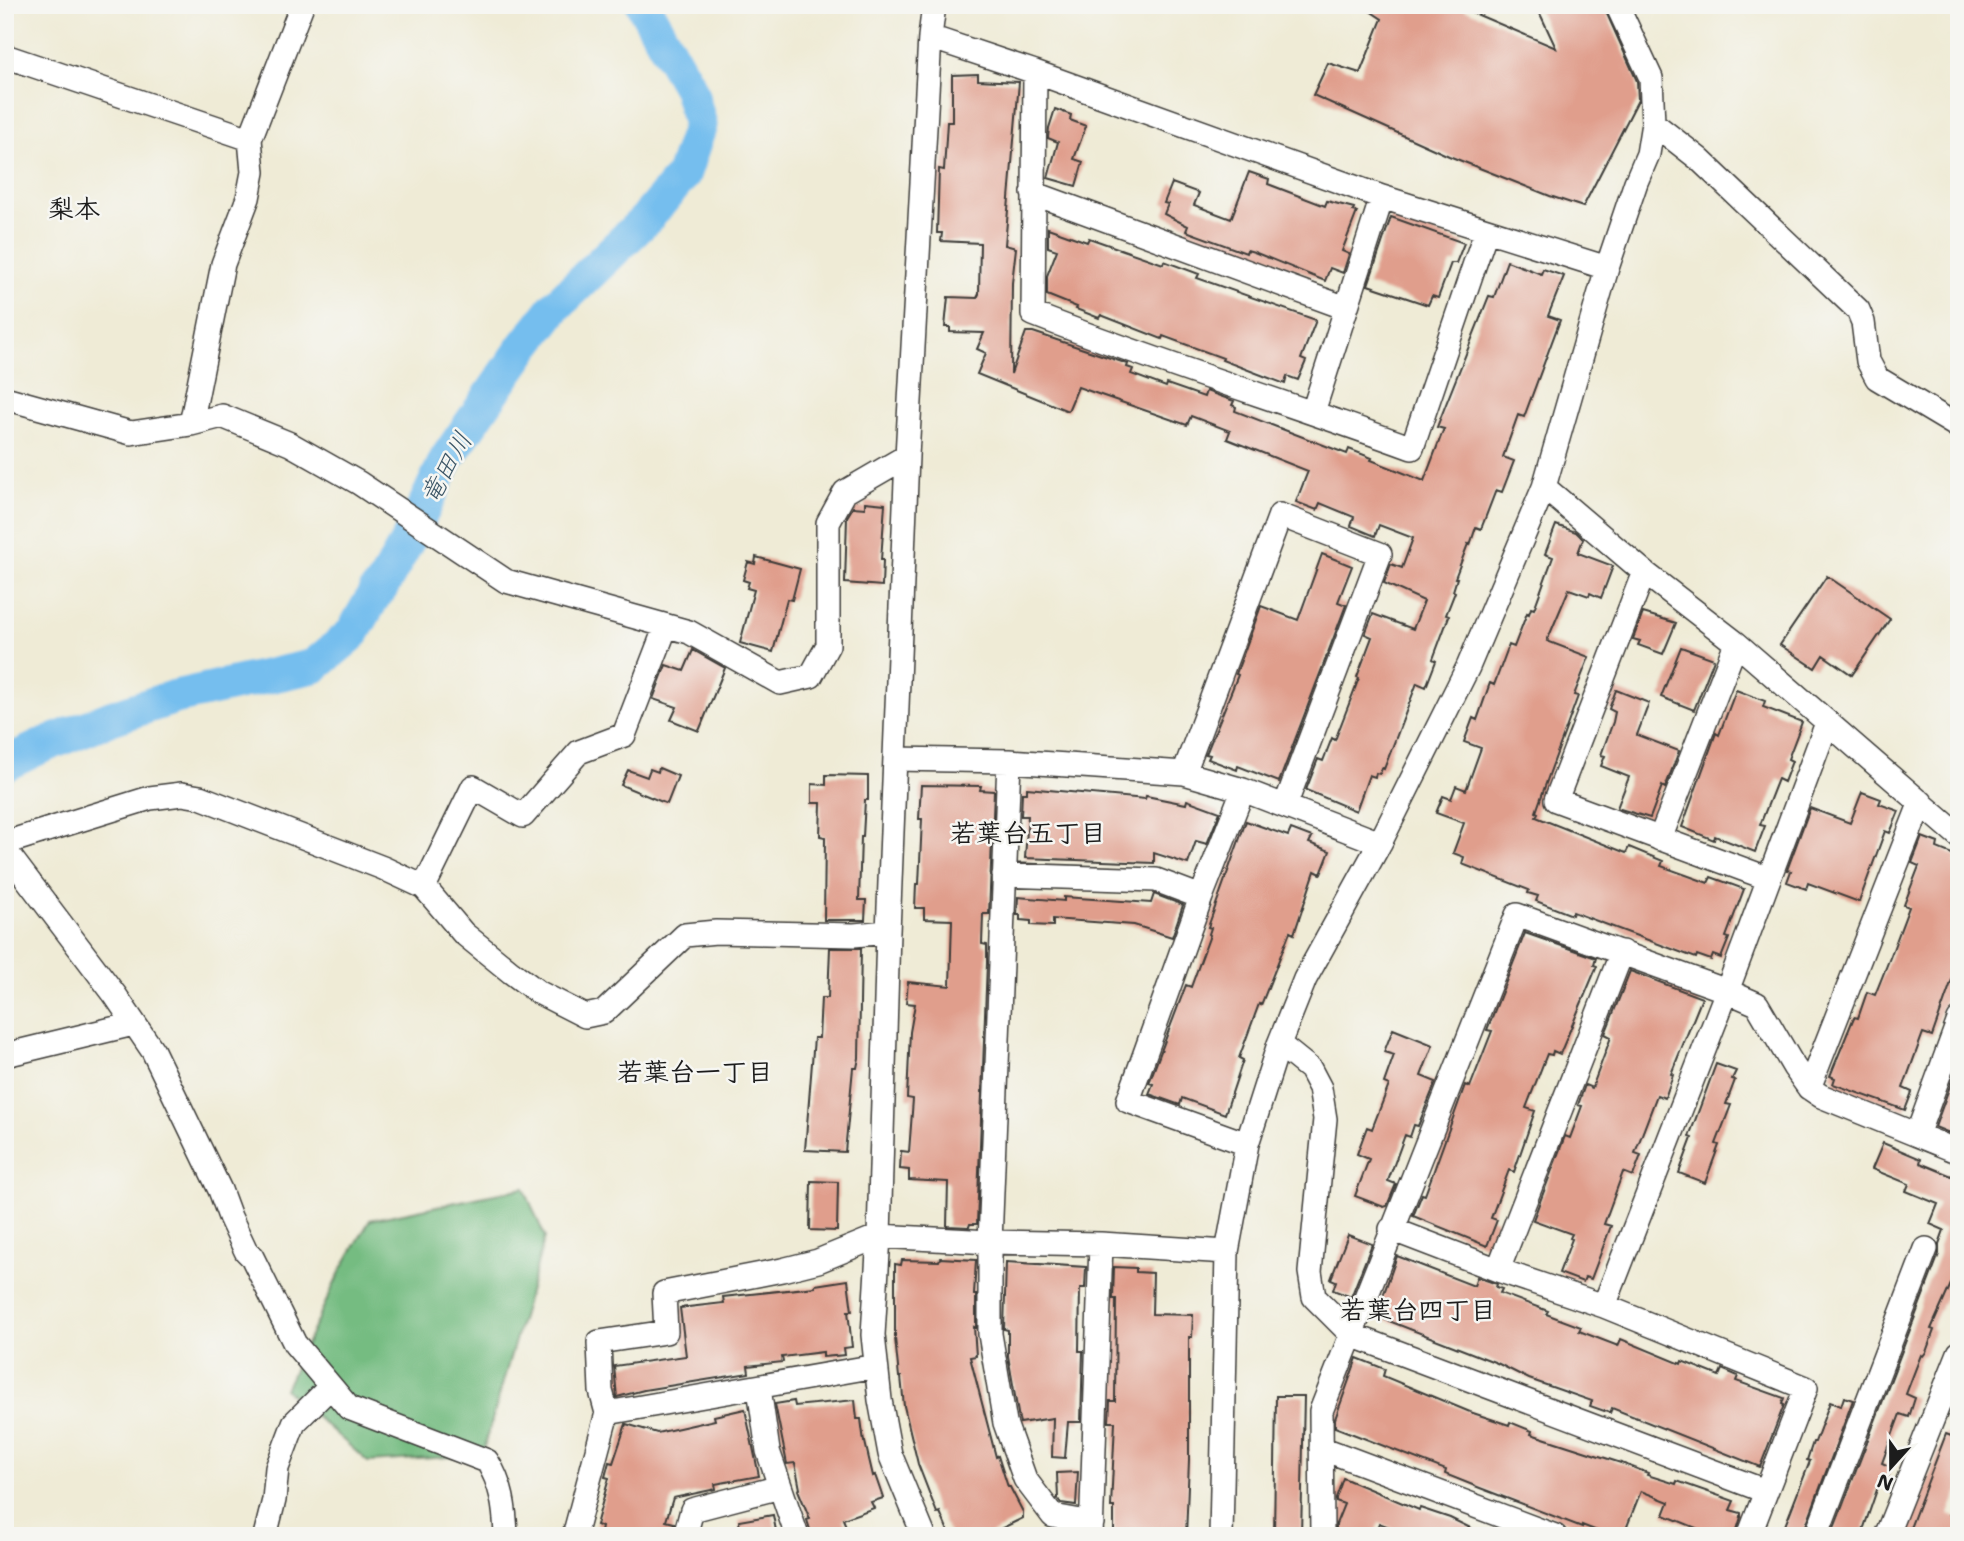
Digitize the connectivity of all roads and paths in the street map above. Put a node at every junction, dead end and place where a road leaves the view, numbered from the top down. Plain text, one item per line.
1 (302, 5) edge
2 (934, 5) edge
3 (1617, 5) edge
4 (930, 37) junction
5 (5, 56) edge
6 (1035, 72) junction
7 (1653, 124) junction
8 (250, 139) junction
9 (1033, 193) junction
10 (1382, 197) junction
11 (1486, 231) junction
12 (1607, 268) junction
13 (1346, 308) junction
14 (5, 398) edge
15 (1313, 412) junction
16 (191, 424) junction
17 (1959, 427) edge
18 (907, 456) junction
19 (1545, 487) junction
20 (1644, 572) junction
21 (666, 626) junction
22 (1737, 643) junction
23 (1828, 723) junction
24 (895, 759) junction
25 (1009, 761) junction
26 (1184, 773) junction
27 (1243, 790) junction
28 (1921, 802) junction
29 (1286, 806) junction
30 (1959, 836) edge
31 (1660, 839) junction
32 (5, 843) edge
33 (1380, 843) junction
34 (5, 850) edge
35 (1004, 875) junction
36 (1768, 878) junction
37 (424, 887) junction
38 (1201, 897) junction
39 (888, 932) junction
40 (1622, 952) junction
41 (1727, 991) junction
42 (1959, 1020) edge
43 (133, 1024) junction
44 (1279, 1044) junction
45 (5, 1055) edge
46 (1809, 1088) junction
47 (1917, 1135) junction
48 (1247, 1144) junction
49 (1959, 1152) edge
50 (1391, 1229) junction
51 (879, 1236) junction
52 (990, 1242) junction
53 (1101, 1244) junction
54 (1926, 1249) dead end
55 (1227, 1252) junction
56 (1498, 1269) junction
57 (1604, 1306) junction
58 (1352, 1335) junction
59 (1959, 1353) edge
60 (876, 1366) junction
61 (330, 1387) junction
62 (759, 1388) junction
63 (607, 1413) junction
64 (1321, 1448) junction
65 (780, 1487) junction
66 (1765, 1491) junction
67 (1091, 1529) edge
68 (265, 1536) edge
69 (506, 1536) edge
70 (575, 1536) edge
71 (685, 1536) edge
72 (797, 1536) edge
73 (924, 1536) edge
74 (1221, 1536) edge
75 (1322, 1536) edge
76 (1555, 1536) edge
77 (1749, 1536) edge
78 (1816, 1536) edge
79 (1886, 1536) edge

1 - 8 street
2 - 4 street
3 - 7 street
4 - 6 street
4 - 18 street
5 - 8 street
6 - 9 street
6 - 10 street
7 - 12 street
7 - 17 street
8 - 16 street
9 - 13 street
9 - 15 street
10 - 11 street
10 - 13 street
11 - 12 street
11 - 15 street
12 - 19 street
13 - 15 street
14 - 16 street
16 - 21 street
18 - 21 street
18 - 24 street
19 - 20 street
19 - 33 street
20 - 22 street
20 - 31 street
21 - 37 street
22 - 23 street
22 - 31 street
23 - 28 street
23 - 36 street
24 - 25 street
24 - 39 street
25 - 26 street
25 - 35 street
26 - 27 street
26 - 29 street
27 - 29 street
27 - 38 street
28 - 30 street
28 - 46 street
29 - 33 street
31 - 36 street
32 - 37 street
33 - 44 street
34 - 43 street
35 - 38 street
35 - 52 street
36 - 41 street
37 - 39 street
38 - 48 street
39 - 51 street
40 - 41 street
40 - 50 street
40 - 56 street
41 - 46 street
41 - 57 street
42 - 47 street
43 - 45 street
43 - 61 street
44 - 48 street
44 - 58 street
46 - 47 street
47 - 49 street
48 - 55 street
50 - 56 street
50 - 58 street
51 - 52 street
51 - 60 street
51 - 63 street
52 - 53 street
52 - 67 street
53 - 55 street
53 - 67 street
54 - 78 street
55 - 74 street
56 - 57 street
57 - 66 street
58 - 64 street
58 - 66 street
59 - 79 street
60 - 62 street
60 - 73 street
61 - 68 street
61 - 69 street
62 - 63 street
62 - 65 street
63 - 70 street
64 - 75 street
64 - 76 street
65 - 71 street
65 - 72 street
66 - 77 street

